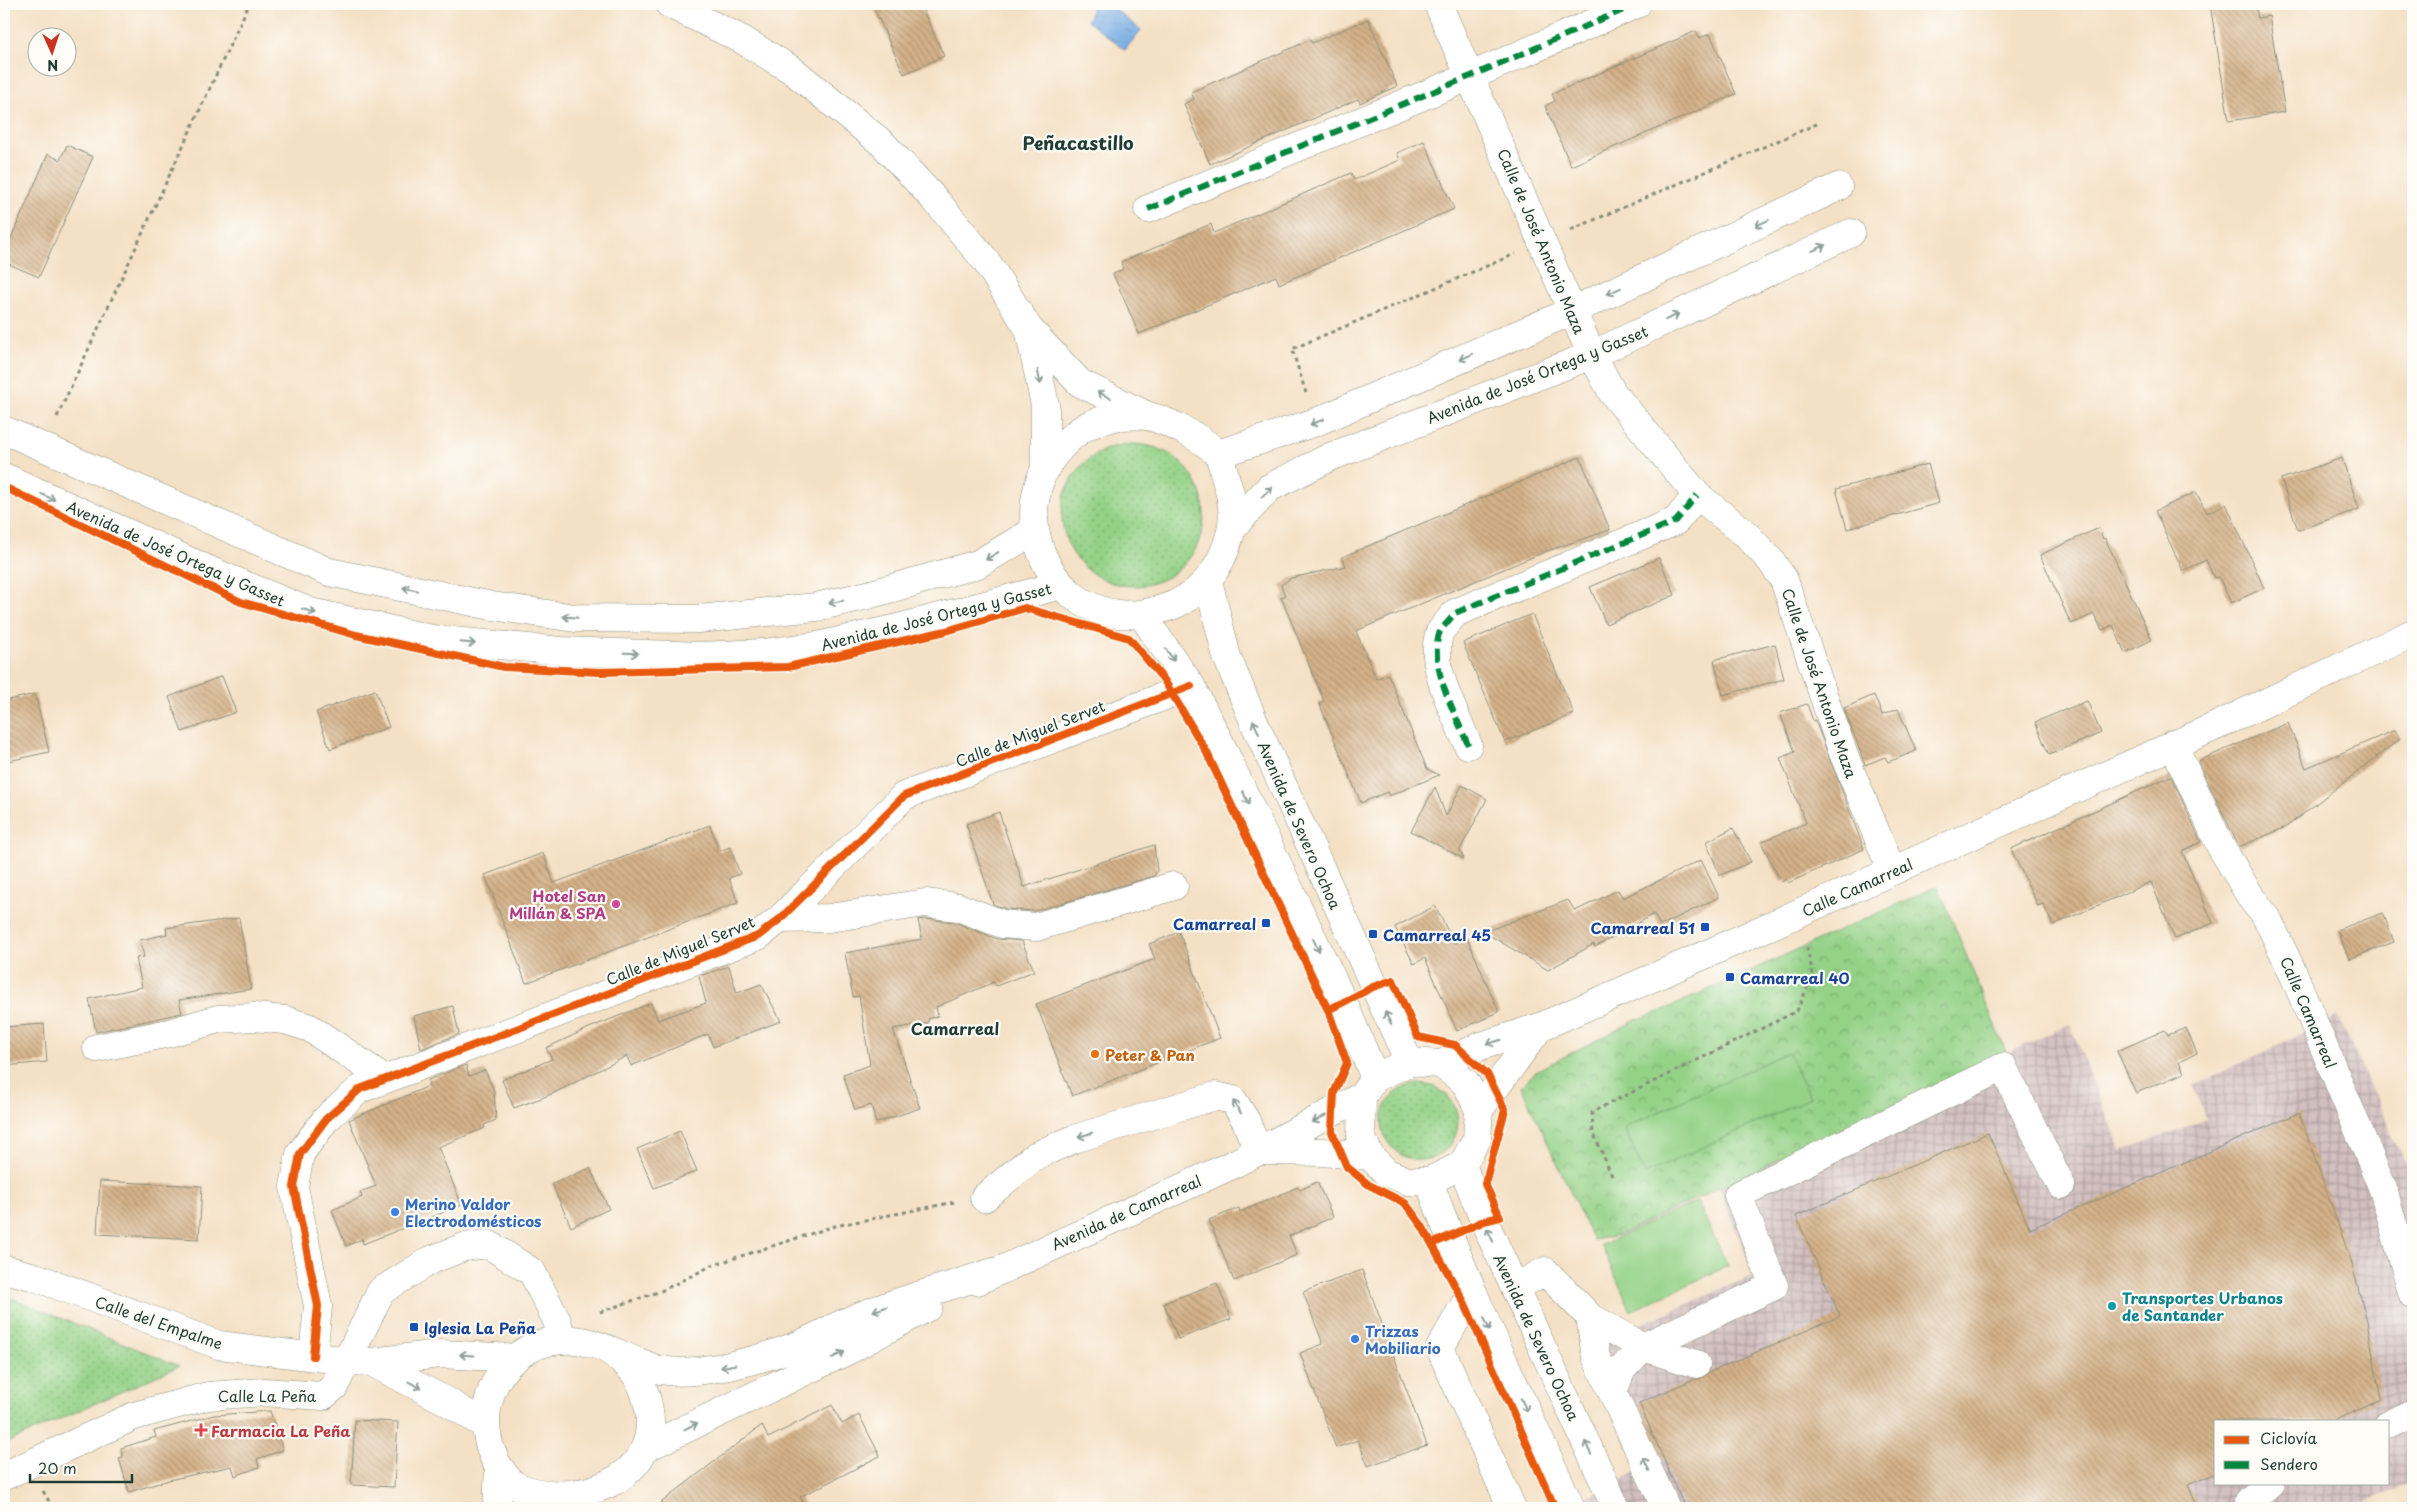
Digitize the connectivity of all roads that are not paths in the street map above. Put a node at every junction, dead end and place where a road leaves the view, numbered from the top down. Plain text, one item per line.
1 (669, 4) edge
2 (1438, 4) edge
3 (1637, 4) edge
4 (1471, 76) junction
5 (1838, 188) dead end
6 (1148, 209) dead end
7 (1851, 233) dead end
8 (1572, 311) junction
9 (1029, 329) junction
10 (1592, 354) junction
11 (1148, 416) junction
12 (4, 430) edge
13 (1218, 454) junction
14 (1046, 466) junction
15 (4, 477) edge
16 (1697, 495) junction
17 (1233, 527) junction
18 (1034, 531) junction
19 (1208, 581) junction
20 (1061, 585) junction
21 (1142, 615) junction
22 (2413, 634) edge
23 (1191, 686) junction
24 (2173, 744) junction
25 (1468, 745) dead end
26 (1892, 871) junction
27 (1174, 886) dead end
28 (780, 919) junction
29 (1540, 1027) junction
30 (97, 1048) dead end
31 (1409, 1062) junction
32 (1441, 1064) junction
33 (385, 1079) junction
34 (1368, 1087) junction
35 (1479, 1110) junction
36 (1258, 1151) junction
37 (1370, 1156) junction
38 (1462, 1165) junction
39 (1430, 1181) junction
40 (2060, 1185) dead end
41 (984, 1198) road end
42 (4, 1269) edge
43 (993, 1272) junction
44 (1515, 1288) junction
45 (2413, 1294) edge
46 (1473, 1295) junction
47 (1590, 1317) junction
48 (559, 1330) junction
49 (1643, 1347) junction
50 (605, 1348) junction
51 (312, 1356) junction
52 (516, 1358) junction
53 (359, 1362) junction
54 (1696, 1364) dead end
55 (1613, 1392) junction
56 (2413, 1413) edge
57 (2390, 1424) edge
58 (485, 1425) junction
59 (648, 1447) junction
60 (499, 1468) junction
61 (4, 1476) edge
62 (2269, 1484) edge
63 (585, 1506) edge
64 (497, 1508) edge
65 (1512, 1508) edge
66 (1571, 1508) edge
67 (1616, 1508) edge
68 (1666, 1508) edge
69 (2251, 1508) edge

1 - 9 main road
2 - 4 main road, Calle de José Antonio Maza
3 - 4 main road
4 - 6 main road
4 - 8 main road, Calle de José Antonio Maza
5 -> 8 main road
10 -> 7 main road, Avenida de José Ortega y Gasset
8 - 10 main road, Calle de José Antonio Maza
8 -> 13 main road
11 -> 9 main road
9 -> 14 main road
10 - 16 main road, Calle de José Antonio Maza
17 -> 10 main road, Avenida de José Ortega y Gasset
11 - 13 main road
11 - 14 main road
18 -> 12 main road
13 - 17 main road
14 - 18 main road
15 -> 20 main road, Avenida de José Ortega y Gasset
16 - 25 main road
16 - 26 main road, Calle de José Antonio Maza
17 - 19 main road
18 - 20 main road
19 - 21 main road
31 -> 19 main road, Avenida de Severo Ochoa
20 - 21 main road
21 -> 23 main road
22 - 24 main road, Calle Camarreal
23 - 28 main road, Calle de Miguel Servet
23 -> 34 main road
24 - 26 main road, Calle Camarreal
24 - 45 main road, Calle Camarreal
26 - 29 main road, Calle Camarreal
27 - 28 main road
28 - 33 main road, Calle de Miguel Servet
29 -> 32 main road
29 - 35 main road
30 - 33 main road
31 - 32 main road
31 - 34 main road
32 - 35 main road
33 - 51 main road, Calle de Miguel Servet
34 -> 36 main road, Avenida de Camarreal
34 - 37 main road
35 - 38 main road
36 - 37 main road, Avenida de Camarreal
36 -> 41 main road
36 - 43 main road, Avenida de Camarreal
37 - 39 main road
38 - 39 main road
44 -> 38 main road, Avenida de Severo Ochoa
39 - 46 main road
40 - 49 main road
42 - 51 main road, Calle del Empalme
43 -> 50 main road
59 -> 43 main road
44 - 47 main road
67 -> 44 main road, Avenida de Severo Ochoa
46 - 65 main road
46 -> 66 main road
47 - 49 main road
47 - 55 main road
48 - 50 main road
48 - 52 main road
48 - 53 main road
49 - 54 main road
49 - 55 main road
50 - 59 main road
51 - 53 main road, Calle del Empalme
52 -> 53 main road, Calle del Empalme
52 - 58 main road
53 -> 58 main road, Calle del Empalme
53 - 61 main road, Calle La Peña
68 -> 55 main road
56 - 57 main road
58 - 60 main road
59 - 63 main road
60 - 63 main road
60 - 64 main road
62 - 69 main road

